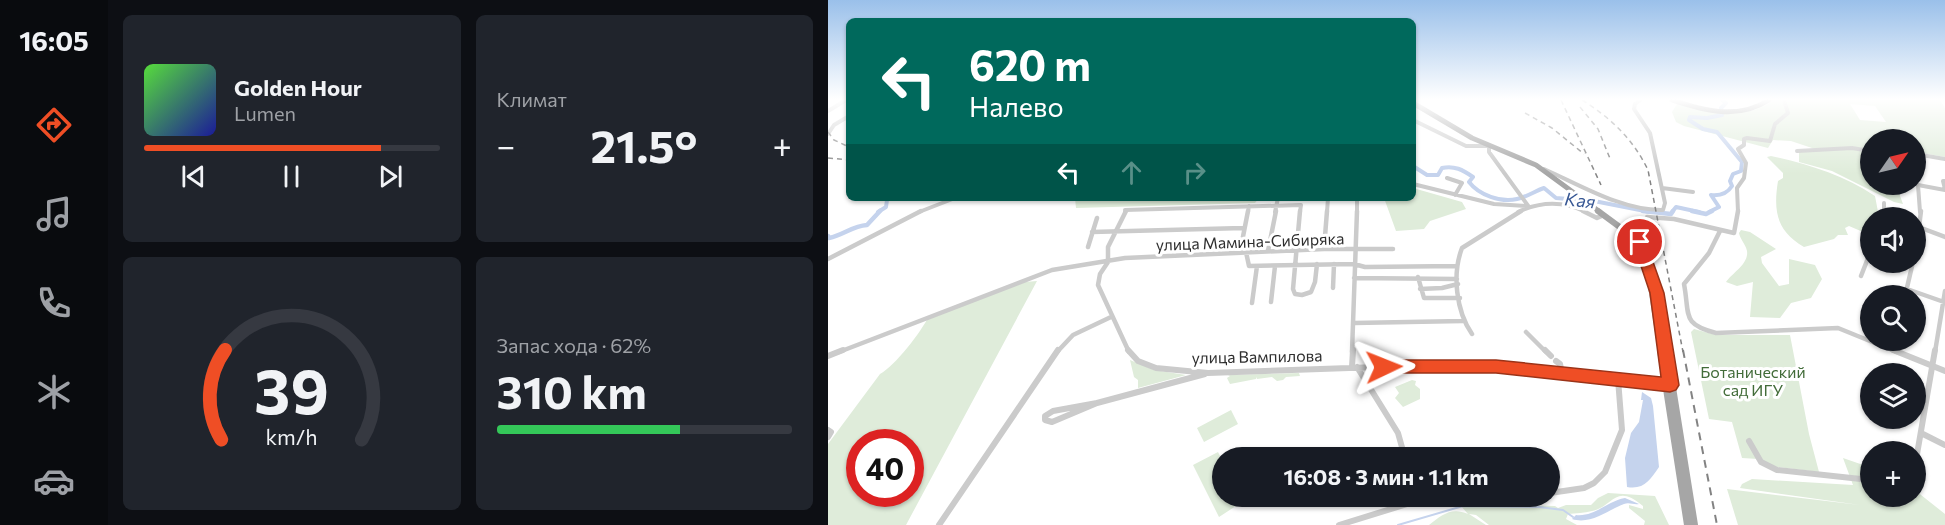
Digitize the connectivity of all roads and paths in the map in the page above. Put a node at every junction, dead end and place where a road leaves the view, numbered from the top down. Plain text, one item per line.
1 (1422, 124) edge
2 (1450, 124) edge
3 (1644, 124) edge
4 (1775, 124) edge
5 (1489, 146) junction
6 (1860, 149) edge
7 (1797, 152) dead end
8 (1926, 156) edge
9 (1945, 159) edge
10 (1447, 178) dead end
11 (1560, 179) junction
12 (1945, 180) edge
13 (1416, 185) edge
14 (1662, 188) junction
15 (1945, 189) edge
16 (1693, 192) dead end
17 (1455, 195) junction
18 (948, 201) edge
19 (1277, 201) edge
20 (1328, 201) edge
21 (1357, 201) edge
22 (1884, 203) dead end
23 (1276, 205) junction
24 (1249, 206) junction
25 (1529, 206) junction
26 (1666, 206) junction
27 (1884, 207) edge
28 (1918, 207) edge
29 (1604, 215) junction
30 (1097, 218) dead end
31 (1674, 219) junction
32 (1243, 228) junction
33 (1926, 230) edge
34 (1720, 231) junction
35 (1092, 232) junction
36 (1116, 232) junction
37 (1945, 237) edge
38 (1088, 247) dead end
39 (1643, 247) junction
40 (1324, 249) junction
41 (1393, 249) dead end
42 (1296, 250) junction
43 (1355, 250) junction
44 (1268, 251) junction
45 (1240, 252) junction
46 (1246, 252) junction
47 (828, 259) edge
48 (1108, 262) junction
49 (1317, 264) junction
50 (1334, 264) junction
51 (1357, 264) junction
52 (1257, 266) junction
53 (1275, 266) junction
54 (1296, 266) junction
55 (1457, 266) junction
56 (1430, 267) junction
57 (1380, 268) junction
58 (1862, 273) edge
59 (1861, 276) dead end
60 (1418, 277) junction
61 (1432, 277) junction
62 (1354, 278) junction
63 (1381, 278) junction
64 (1442, 278) junction
65 (1458, 282) junction
66 (1444, 287) junction
67 (1333, 288) dead end
68 (1420, 289) junction
69 (1945, 291) edge
70 (1926, 296) edge
71 (1460, 298) junction
72 (1271, 302) dead end
73 (1251, 303) dead end
74 (1944, 303) edge
75 (1111, 317) junction
76 (1463, 321) junction
77 (1354, 323) junction
78 (1526, 333) dead end
79 (1472, 334) dead end
80 (1860, 337) edge
81 (1896, 351) edge
82 (828, 356) edge
83 (1932, 366) junction
84 (1354, 367) junction
85 (1188, 371) junction
86 (1945, 371) edge
87 (1208, 373) junction
88 (1562, 373) junction
89 (1185, 379) junction
90 (1618, 379) junction
91 (1668, 384) junction
92 (1100, 402) junction
93 (828, 430) edge
94 (1921, 433) junction
95 (828, 437) edge
96 (1749, 441) dead end
97 (1920, 441) edge
98 (1945, 445) edge
99 (1401, 447) edge
100 (1860, 479) edge
101 (1560, 492) edge
102 (1398, 507) edge
103 (939, 525) edge
104 (1339, 525) edge
105 (1688, 525) edge
106 (1694, 525) edge

1 - 5 street
2 - 5 main road
3 - 14 street
4 - 34 street
5 - 11 main road
5 - 25 street
6 - 7 street
8 - 9 street
10 - 17 street
11 - 26 street
11 - 29 main road
12 - 15 street
13 - 17 street
14 - 16 street
14 - 26 street
15 - 28 street
17 - 25 street
18 - 47 street
19 - 23 street
20 - 40 street
21 - 43 street
22 - 27 street
23 - 24 street
23 - 42 street
23 - 44 street
24 - 32 street
24 - 36 street, улица Вампилова
25 - 29 street
25 - 55 street
26 - 31 street
29 - 39 main road
30 - 35 street
31 - 34 street
31 - 39 street
32 - 36 street
32 - 45 street
33 - 37 street
34 - 80 street
35 - 36 street
35 - 38 street
36 - 48 street, улица Вампилова
39 - 91 main road
40 - 42 street, улица Мамина-Сибиряка
40 - 43 street, улица Мамина-Сибиряка
41 - 43 street, улица Мамина-Сибиряка
42 - 44 street, улица Мамина-Сибиряка
42 - 54 street
43 - 51 street
44 - 46 street, улица Мамина-Сибиряка
45 - 46 street, улица Мамина-Сибиряка
45 - 48 street, улица Мамина-Сибиряка
46 - 52 street
48 - 75 street, улица Вампилова
48 - 82 street, улица Мамина-Сибиряка
49 - 50 street
49 - 54 street
49 - 54 street
50 - 51 street
50 - 67 street
51 - 57 street
51 - 62 street
52 - 53 street
52 - 73 street
53 - 54 street
53 - 72 street
55 - 56 street
55 - 65 street
56 - 57 street
56 - 61 street
57 - 63 street
58 - 59 street
60 - 61 street
60 - 63 street
60 - 68 street
61 - 64 street
62 - 63 street
62 - 77 street
64 - 65 street
64 - 66 street
65 - 66 street
65 - 71 street
66 - 68 street
68 - 71 street
69 - 74 street
70 - 74 street
71 - 76 street
74 - 83 street
75 - 85 street, улица Вампилова
75 - 103 street
76 - 77 street
76 - 79 street
77 - 84 street
78 - 88 street
81 - 83 street
83 - 86 street
83 - 94 street
84 - 87 street, улица Вампилова
84 - 88 street, улица Вампилова
84 - 99 street
85 - 87 street, улица Вампилова
85 - 89 street
87 - 89 street
88 - 90 street, улица Вампилова
89 - 92 street
90 - 91 street, улица Вампилова
90 - 101 street
91 - 105 main road
91 - 106 main road
92 - 92 street
93 - 95 street
94 - 97 street
94 - 98 street
96 - 100 street
102 - 104 street

